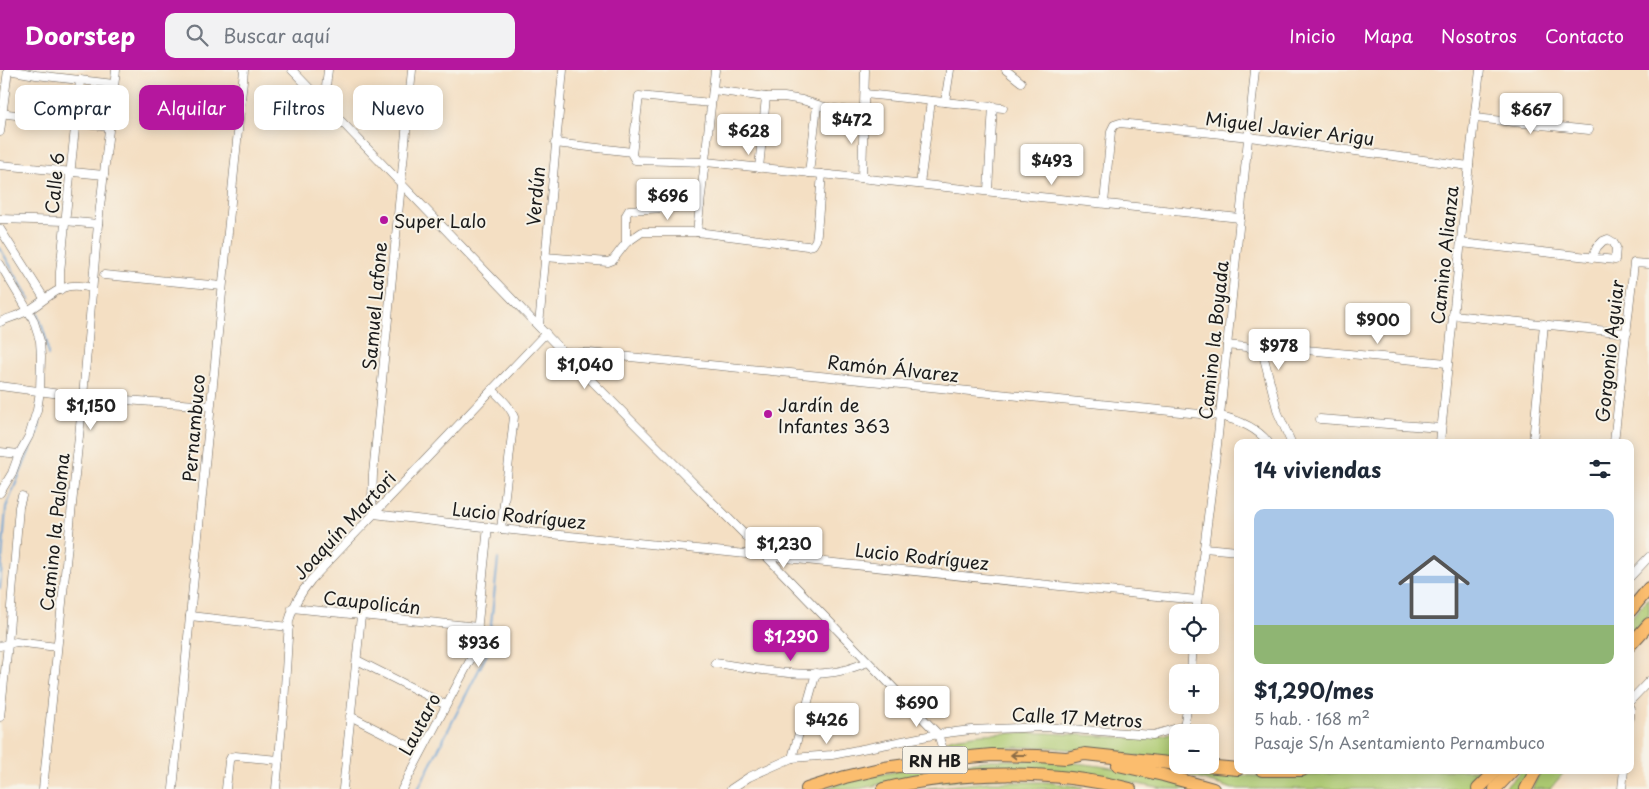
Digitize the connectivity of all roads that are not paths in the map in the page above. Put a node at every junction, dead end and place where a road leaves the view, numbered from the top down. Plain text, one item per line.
1 (8, 70) edge
2 (116, 70) edge
3 (244, 70) edge
4 (292, 70) edge
5 (328, 70) edge
6 (412, 70) edge
7 (563, 70) edge
8 (715, 70) edge
9 (865, 70) edge
10 (950, 70) edge
11 (1006, 70) edge
12 (1255, 70) edge
13 (1480, 70) edge
14 (36, 73) edge
15 (80, 80) junction
16 (1021, 82) dead end
17 (114, 84) joint
18 (80, 85) edge
19 (306, 85) edge
20 (326, 85) edge
21 (713, 90) junction
22 (865, 94) junction
23 (766, 96) junction
24 (931, 101) junction
25 (945, 102) junction
26 (711, 103) junction
27 (817, 106) junction
28 (994, 106) junction
29 (1003, 108) dead end
30 (1, 113) edge
31 (864, 113) junction
32 (15, 115) edge
33 (1475, 118) junction
34 (343, 123) edge
35 (75, 130) edge
36 (109, 130) edge
37 (1590, 130) dead end
38 (0, 132) edge
39 (1249, 137) junction
40 (555, 144) junction
41 (634, 156) junction
42 (706, 162) junction
43 (0, 165) edge
44 (1469, 166) junction
45 (758, 168) junction
46 (71, 172) junction
47 (809, 173) junction
48 (822, 174) junction
49 (104, 175) junction
50 (862, 178) junction
51 (401, 183) junction
52 (920, 184) junction
53 (988, 190) junction
54 (1104, 203) junction
55 (700, 206) junction
56 (1240, 218) junction
57 (0, 219) edge
58 (65, 221) junction
59 (98, 224) junction
60 (0, 229) edge
61 (697, 232) junction
62 (626, 243) junction
63 (1461, 243) junction
64 (545, 257) junction
65 (1592, 258) junction
66 (0, 264) edge
67 (1649, 264) edge
68 (104, 275) dead end
69 (222, 286) junction
70 (92, 288) junction
71 (60, 290) junction
72 (44, 298) junction
73 (29, 310) junction
74 (1453, 315) junction
75 (0, 322) edge
76 (539, 324) junction
77 (1544, 324) junction
78 (546, 333) junction
79 (1627, 333) junction
80 (1227, 345) junction
81 (1306, 350) dead end
82 (564, 352) junction
83 (1447, 363) junction
84 (0, 386) edge
85 (492, 389) junction
86 (40, 390) junction
87 (83, 397) junction
88 (210, 406) junction
89 (1220, 416) junction
90 (1320, 419) dead end
91 (1441, 428) junction
92 (1265, 439) edge
93 (1291, 439) edge
94 (1440, 439) edge
95 (1533, 439) edge
96 (1614, 439) edge
97 (0, 452) edge
98 (19, 454) junction
99 (0, 493) edge
100 (22, 496) dead end
101 (374, 514) junction
102 (488, 527) junction
103 (501, 529) junction
104 (1204, 548) junction
105 (1234, 552) edge
106 (765, 555) junction
107 (1649, 557) edge
108 (1634, 573) edge
109 (1649, 587) edge
110 (1198, 600) junction
111 (1634, 602) edge
112 (1197, 604) edge
113 (1634, 607) edge
114 (292, 608) junction
115 (190, 616) junction
116 (361, 616) junction
117 (1649, 624) edge
118 (289, 627) junction
119 (478, 627) junction
120 (1634, 641) edge
121 (4, 645) edge
122 (57, 646) junction
123 (357, 660) junction
124 (868, 662) junction
125 (715, 663) dead end
126 (816, 673) junction
127 (1649, 681) edge
128 (1634, 697) edge
129 (446, 705) junction
130 (1186, 714) edge
131 (350, 716) junction
132 (0, 717) edge
133 (938, 734) junction
134 (421, 752) junction
135 (792, 758) junction
136 (1066, 758) junction
137 (946, 759) junction
138 (278, 760) junction
139 (1169, 763) edge
140 (1219, 767) edge
141 (1234, 768) edge
142 (1494, 774) edge
143 (1509, 774) edge
144 (1534, 774) edge
145 (1624, 774) edge
146 (43, 789) edge
147 (172, 789) edge
148 (226, 789) edge
149 (276, 789) edge
150 (343, 789) edge
151 (402, 789) edge
152 (731, 789) edge
153 (807, 789) edge
154 (883, 789) edge
155 (1091, 789) edge
156 (1124, 789) edge
157 (1130, 789) edge
158 (1212, 789) edge
159 (1478, 789) edge
160 (1495, 789) edge
161 (1526, 789) edge
162 (1622, 789) edge

1 - 14 street
1 - 30 street
2 - 17 street, Camino la Paloma
3 - 69 street, Pernambuco
4 - 19 street
5 - 20 street
6 - 51 street, Samuel Lafone
7 - 40 street, Verdún
8 - 21 street
9 - 22 street
10 - 25 street
11 - 16 street
12 - 39 street, Camino la Boyada
13 - 33 street, Camino Alianza
14 - 15 street
15 - 17 street
15 - 18 street, Calle 6
21 - 23 street
21 - 26 street
22 - 24 street
22 - 31 street
23 - 27 street
23 - 45 street
24 - 25 street
24 - 52 street
25 - 28 street
26 - 41 street
26 - 42 street
27 - 31 street
27 - 47 street
28 - 29 street
28 - 53 street
30 - 32 street
30 - 38 street
31 - 50 street
33 - 37 street
33 - 44 street, Camino Alianza
34 - 51 street
35 - 46 street, Calle 6
36 - 49 street, Camino la Paloma
39 - 44 street, Miguel Javier Arigu
39 - 54 street, Miguel Javier Arigu
39 - 56 street, Camino la Boyada
40 - 41 street
40 - 64 street, Verdún
41 - 42 street
42 - 45 street
42 - 55 street
43 - 46 street
44 - 63 street, Camino Alianza
45 - 47 street
46 - 49 street
46 - 58 street, Calle 6
47 - 48 street
48 - 50 street
48 - 61 street
49 - 59 street, Camino la Paloma
50 - 52 street
51 - 76 street
51 - 101 street, Samuel Lafone
52 - 53 street
53 - 54 street
54 - 56 street
55 - 61 street
55 - 62 street
56 - 80 street, Camino la Boyada
57 - 58 street
58 - 59 street
58 - 71 street, Calle 6
59 - 70 street, Camino la Paloma
60 - 72 street
61 - 62 street
62 - 64 street
63 - 65 street
63 - 74 street, Camino Alianza
64 - 76 street, Verdún
65 - 65 street
66 - 73 street
67 - 79 street, Gorgonio Aguiar
68 - 69 street
69 - 88 street, Pernambuco
70 - 71 street
70 - 87 street, Camino la Paloma
71 - 72 street
72 - 73 street
73 - 75 street
73 - 86 street
74 - 77 street
74 - 83 street, Camino Alianza
76 - 78 street
77 - 79 street
77 - 95 street
78 - 82 street
78 - 85 street, Joaquín Martori
79 - 96 street, Gorgonio Aguiar
80 - 89 street, Camino la Boyada
80 - 93 street
81 - 83 street
82 - 89 street, Ramón Álvarez
82 - 106 street
83 - 91 street, Camino Alianza
84 - 86 street
85 - 101 street, Joaquín Martori
85 - 103 street
86 - 87 street
86 - 98 street
87 - 88 street
87 - 122 street, Camino la Paloma
88 - 115 street, Pernambuco
89 - 92 street, Ramón Álvarez
89 - 104 street, Camino la Boyada
90 - 91 street
91 - 94 street, Camino Alianza
97 - 98 street
98 - 99 street
100 - 121 street
101 - 102 street, Lucio Rodríguez
101 - 114 street, Joaquín Martori
102 - 103 street, Lucio Rodríguez
102 - 119 street, Lautaro
103 - 106 street, Lucio Rodríguez
104 - 105 street
104 - 110 street, Camino la Boyada
106 - 110 street, Lucio Rodríguez
106 - 124 street
107 - 108 street
109 - 111 highway
109 - 113 highway
110 - 112 street, Camino la Boyada
114 - 116 street, Caupolicán
114 - 118 street, Joaquín Martori
115 - 118 street
115 - 147 street, Pernambuco
116 - 119 street, Caupolicán
116 - 123 street
117 - 120 highway
118 - 138 street, Joaquín Martori
119 - 129 street, Lautaro
121 - 122 street
121 - 132 street
122 - 146 street, Camino la Paloma
123 - 129 street
123 - 131 street
124 - 126 street
124 - 133 street
125 - 126 street
126 - 135 street
127 - 128 street
129 - 134 street, Lautaro
130 - 133 street, Calle 17 Metros
131 - 134 street
131 - 150 street
133 - 135 street, Calle 17 Metros
133 - 137 street
134 - 151 street, Lautaro
135 - 152 street
136 -> 137 highway, RN HB
136 - 139 highway, RN HB
136 - 158 highway
137 - 153 highway, RN HB
138 - 148 street
138 - 149 street, Joaquín Martori
140 - 141 highway
142 - 159 highway
143 - 160 highway
144 - 161 highway
145 - 162 street
154 - 157 highway
155 - 156 highway

